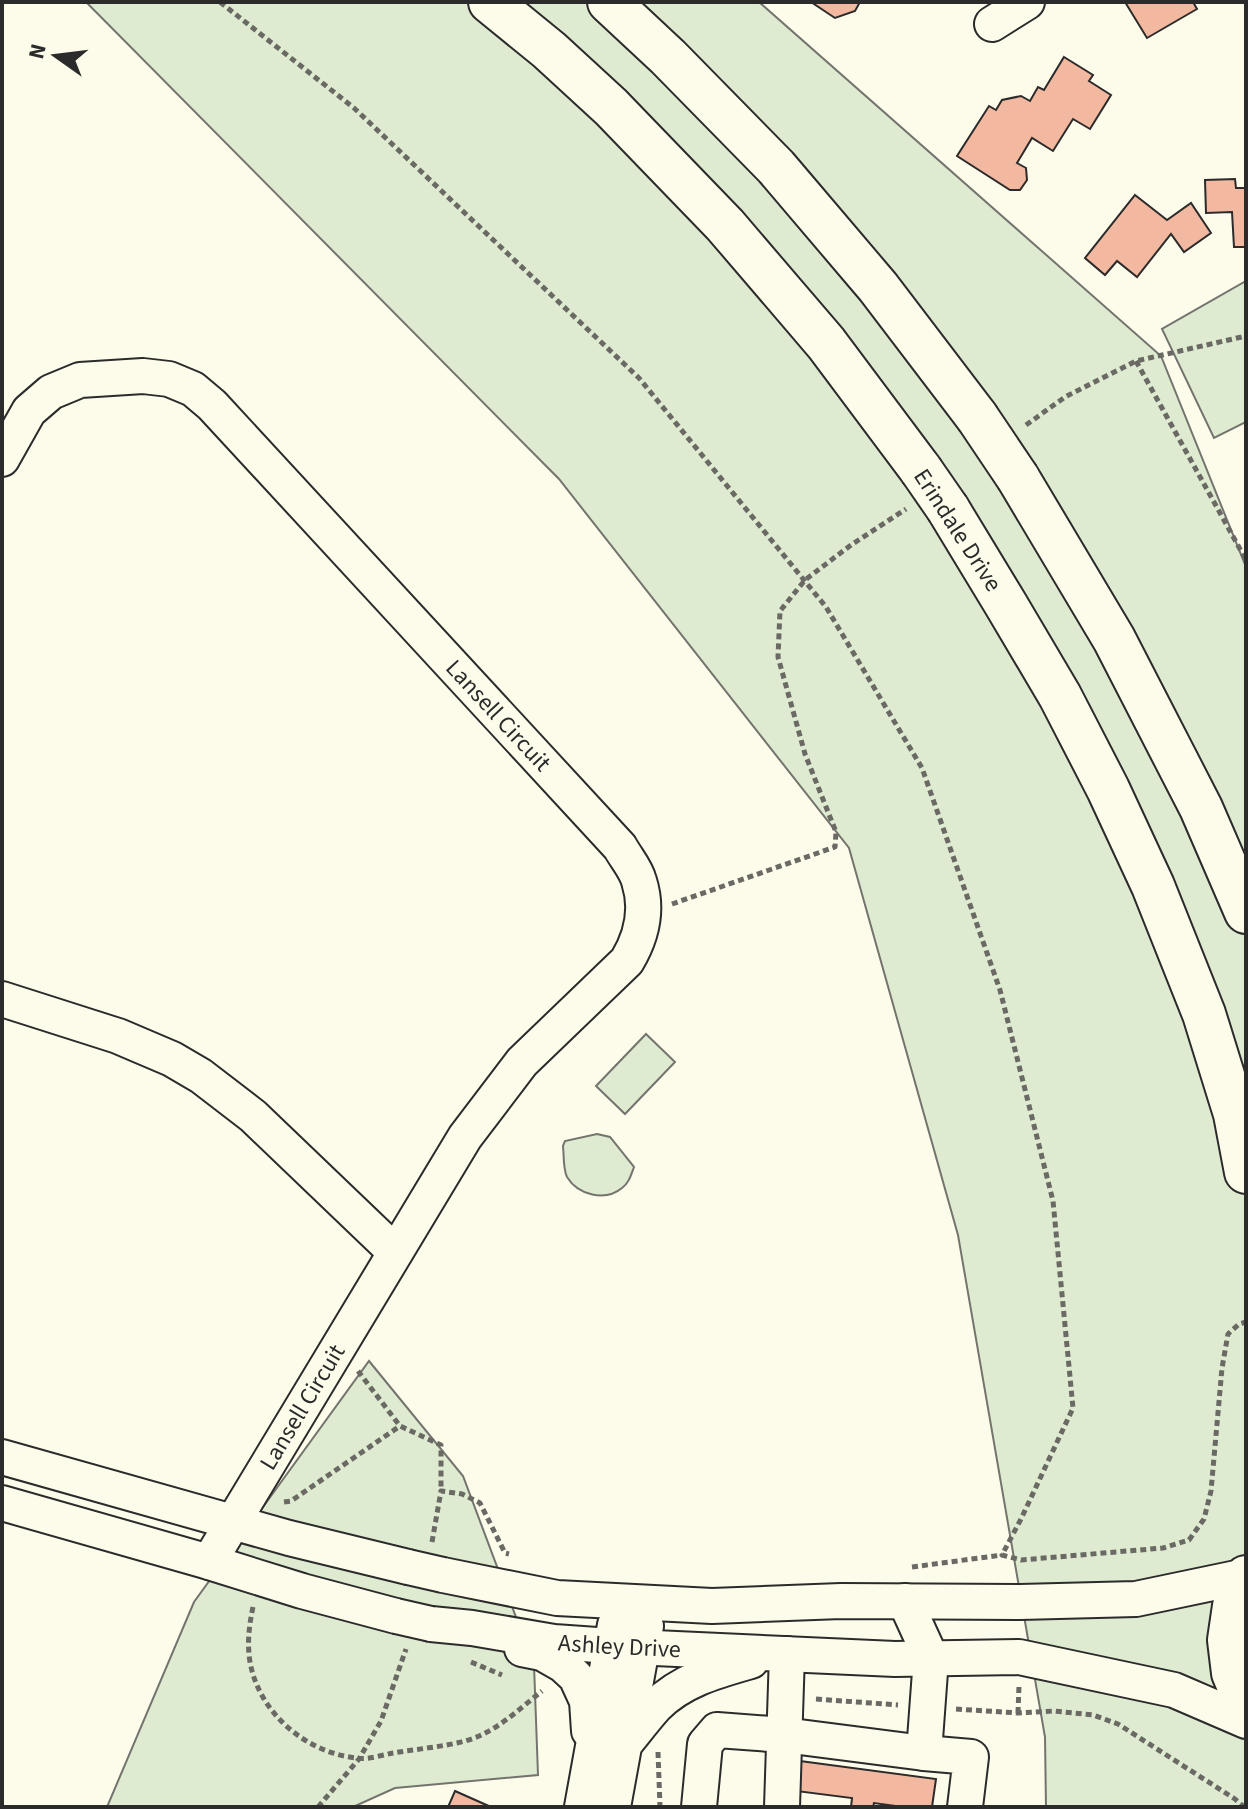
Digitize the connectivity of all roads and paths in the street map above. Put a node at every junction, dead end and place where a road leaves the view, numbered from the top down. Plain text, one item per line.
1 (220, 2) edge
2 (490, 2) edge
3 (609, 2) edge
4 (1027, 2) edge
5 (992, 24) dead end
6 (1136, 361) dead end
7 (2, 459) edge
8 (1246, 560) edge
9 (805, 580) junction
10 (1246, 912) edge
11 (644, 913) junction
12 (2, 999) edge
13 (1246, 1172) edge
14 (395, 1252) junction
15 (1246, 1322) edge
16 (348, 1329) junction
17 (400, 1426) junction
18 (2, 1457) edge
19 (441, 1491) dead end
20 (2, 1503) edge
21 (238, 1513) junction
22 (209, 1562) junction
23 (1246, 1576) edge
24 (905, 1601) junction
25 (635, 1602) junction
26 (253, 1606) dead end
27 (470, 1645) junction
28 (627, 1646) junction
29 (783, 1654) junction
30 (931, 1658) junction
31 (513, 1679) dead end
32 (527, 1685) dead end
33 (542, 1691) junction
34 (551, 1691) dead end
35 (1246, 1704) edge
36 (1018, 1713) dead end
37 (1246, 1721) edge
38 (784, 1735) junction
39 (625, 1745) junction
40 (924, 1753) junction
41 (591, 1759) junction
42 (582, 1807) edge
43 (613, 1807) edge
44 (699, 1807) edge
45 (782, 1807) edge
46 (965, 1807) edge
47 (1244, 1807) edge

1 - 9 path
2 - 13 main road, Erindale Drive, bridge
3 - 10 main road, bridge
4 - 5 street
6 - 8 path
7 - 11 street, Lansell Circuit
9 - 11 path
9 - 15 path
11 - 14 street, Lansell Circuit
12 - 14 street
14 - 16 street, Lansell Circuit
16 - 17 path
16 - 21 street, Lansell Circuit
17 - 19 path
17 - 21 path
18 - 21 street, Ashley Drive
20 - 22 street, Ashley Drive
21 - 22 street, Lansell Circuit
21 - 25 street, Ashley Drive, bridge
22 - 27 street, Ashley Drive, bridge
23 - 24 street, Ashley Drive
23 - 35 main road
24 - 25 street, Ashley Drive
24 - 30 street
25 - 28 street
26 - 33 path
27 - 28 street, Ashley Drive
27 - 31 path
27 - 41 street
28 - 29 street, Ashley Drive
28 - 39 street
28 - 41 street
29 - 30 street, Ashley Drive
29 - 38 street
29 - 39 street
30 - 37 street, Ashley Drive
30 - 40 street
32 - 33 path
33 - 34 path
36 - 47 path
38 - 40 street
38 - 44 street
38 - 45 street
39 - 43 street
40 - 46 street
41 - 42 street

